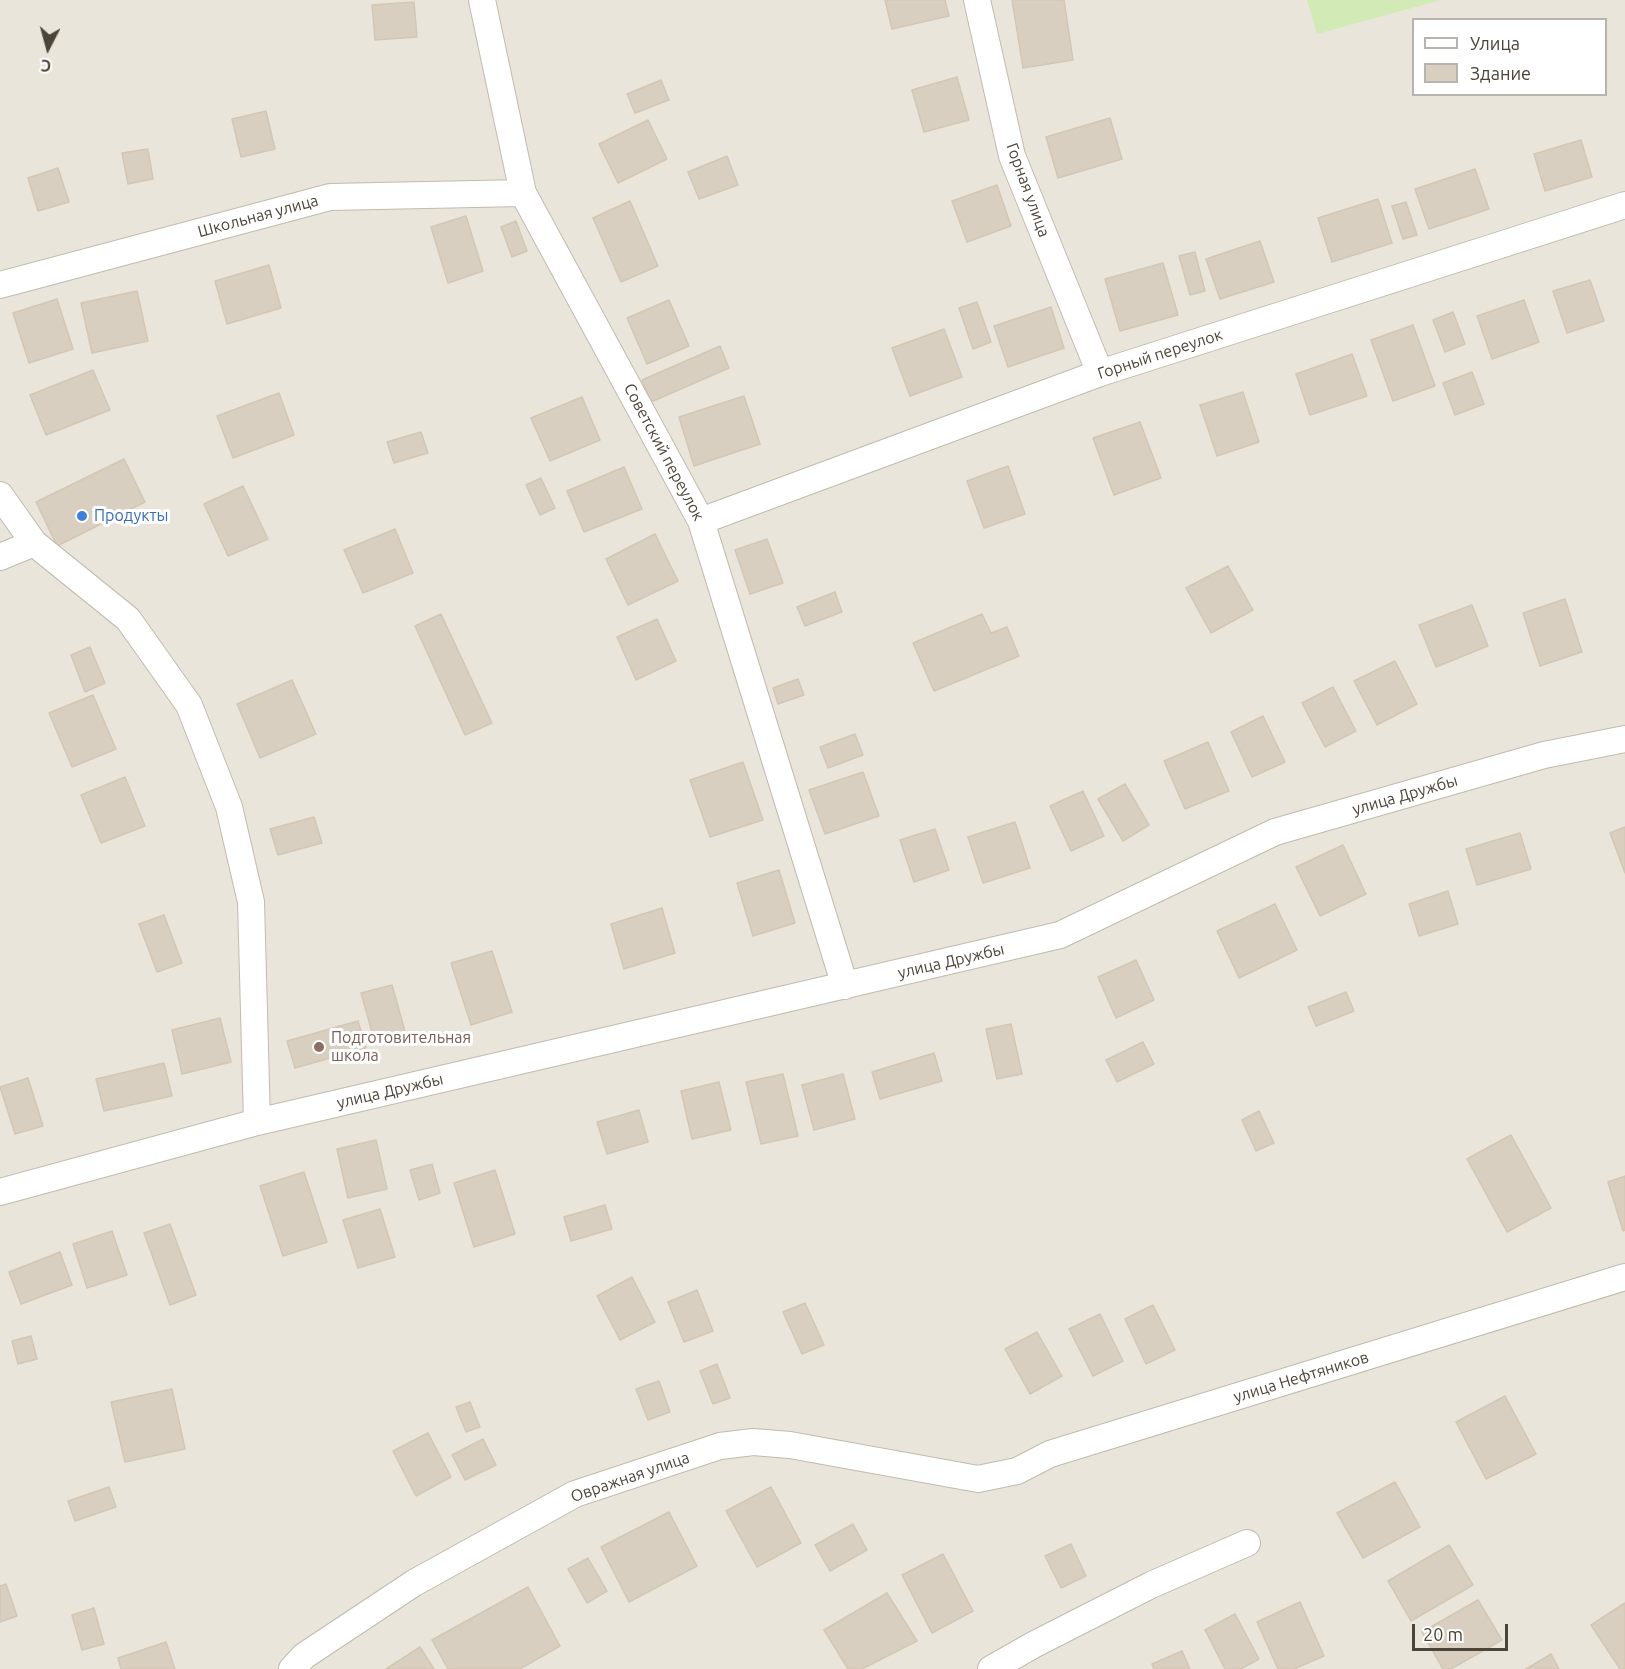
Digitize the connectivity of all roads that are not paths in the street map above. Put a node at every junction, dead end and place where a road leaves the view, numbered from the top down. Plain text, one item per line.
1 (482, 0) edge
2 (977, 0) edge
3 (523, 193) junction
4 (1625, 205) edge
5 (0, 285) edge
6 (1100, 373) junction
7 (0, 495) edge
8 (701, 521) junction
9 (34, 543) junction
10 (0, 557) edge
11 (1625, 739) edge
12 (844, 986) junction
13 (257, 1122) junction
14 (0, 1192) edge
15 (1625, 1277) edge
16 (978, 1479) joint
17 (1247, 1543) dead end
18 (292, 1669) edge
19 (991, 1669) edge

1 - 3 street, Советский переулок
2 - 6 street, Горная улица
3 - 5 street, Школьная улица
3 - 8 street, Советский переулок
4 - 6 street, Горный переулок
6 - 8 street, Горный переулок
7 - 9 street
8 - 12 street, Советский переулок
9 - 10 street
9 - 13 street
11 - 12 street, улица Дружбы
12 - 13 street, улица Дружбы
13 - 14 street, улица Дружбы
15 - 16 street, улица Нефтяников
16 - 18 street, Овражная улица
17 - 19 street

